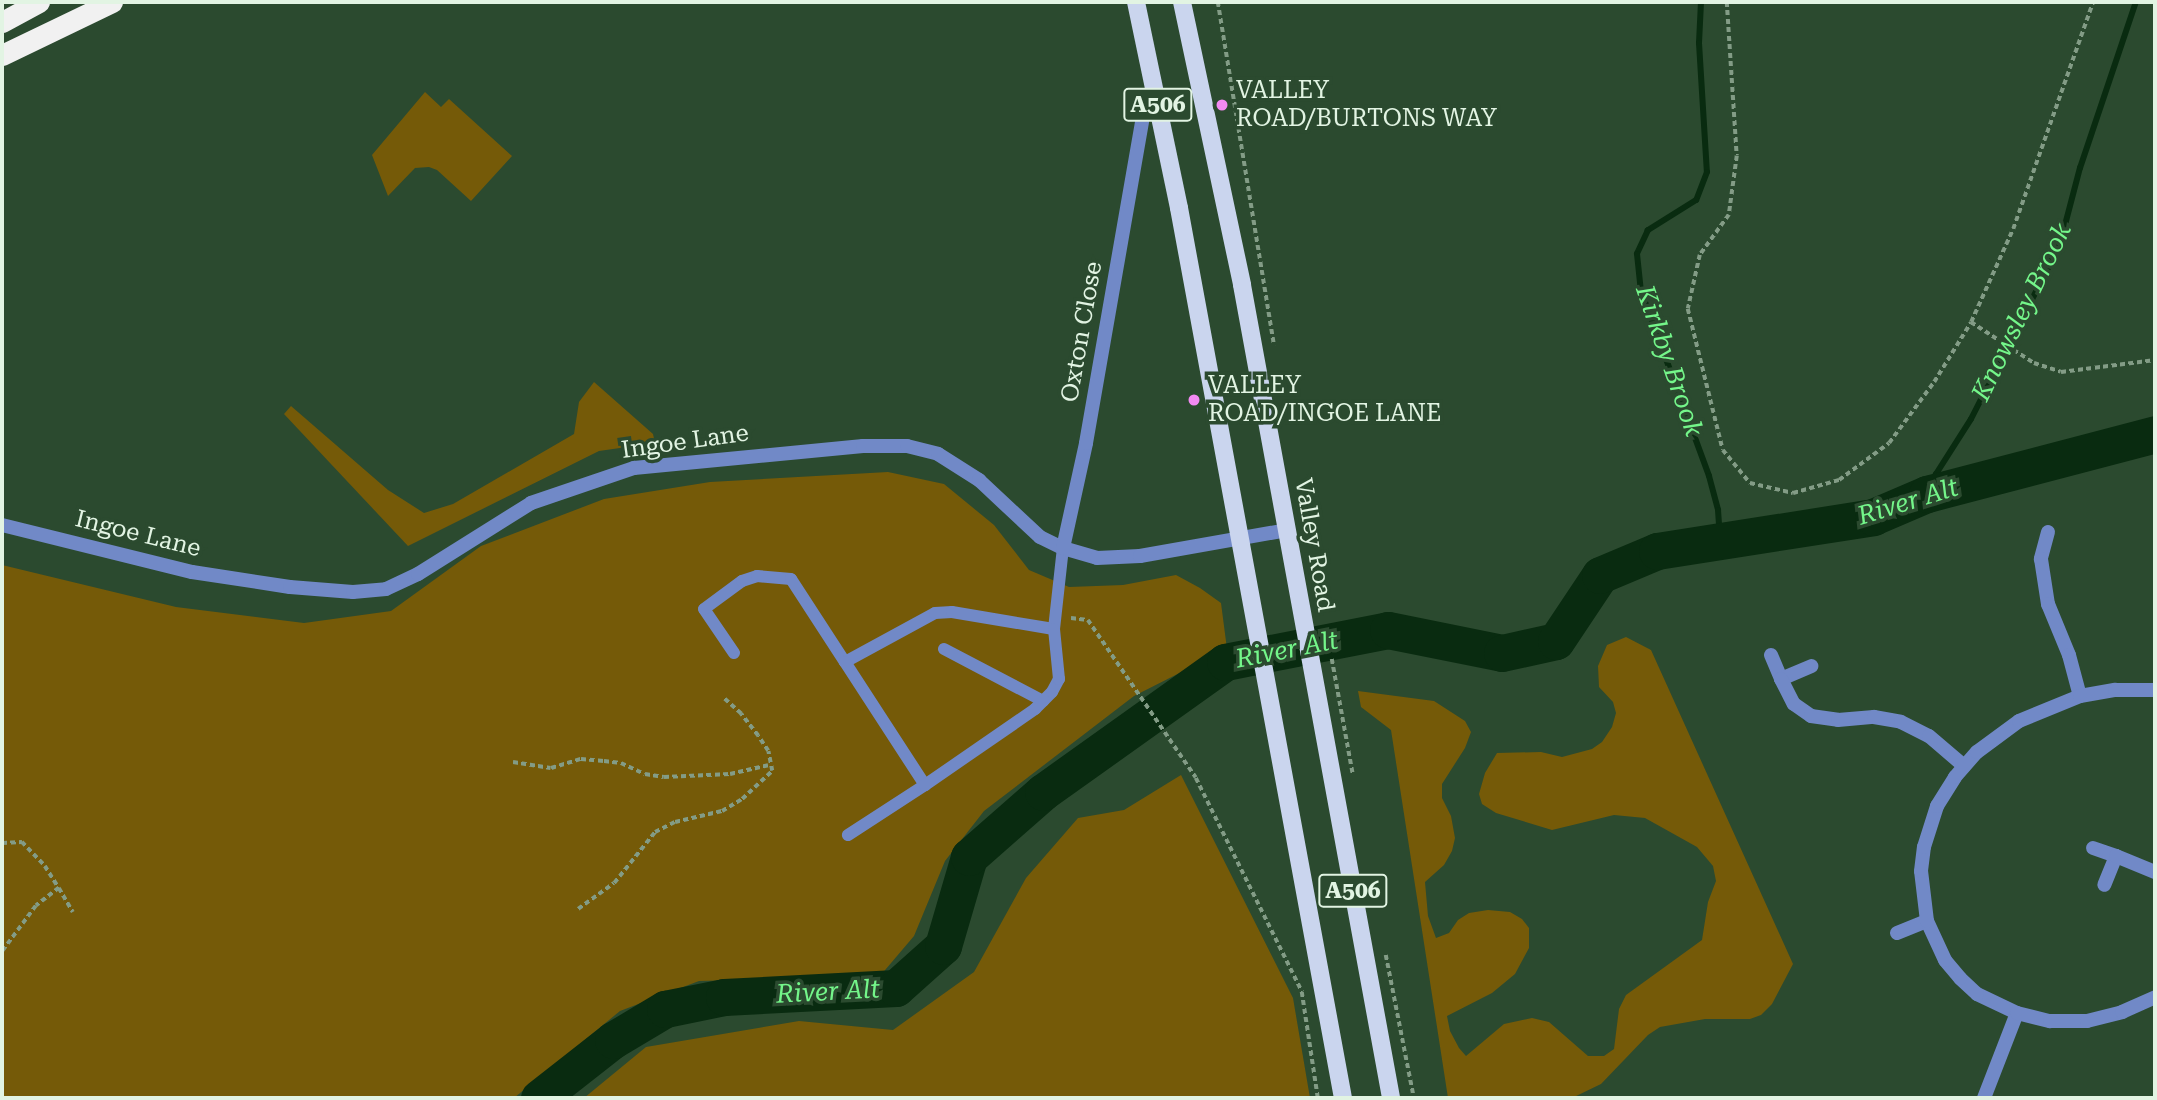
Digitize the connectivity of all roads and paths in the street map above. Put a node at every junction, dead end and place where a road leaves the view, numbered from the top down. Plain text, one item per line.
1 (39, 2) edge
2 (112, 2) edge
3 (1136, 2) edge
4 (1182, 2) edge
5 (1218, 2) edge
6 (1727, 2) edge
7 (2093, 2) edge
8 (2, 22) edge
9 (2, 55) edge
10 (1142, 122) dead end
11 (1971, 322) junction
12 (1276, 353) dead end
13 (2155, 360) edge
14 (2, 525) edge
15 (1287, 530) junction
16 (2048, 532) dead end
17 (1241, 540) junction
18 (1063, 548) junction
19 (1055, 622) junction
20 (944, 649) dead end
21 (734, 653) dead end
22 (1771, 655) dead end
23 (845, 662) junction
24 (1811, 666) dead end
25 (1781, 678) junction
26 (1336, 679) dead end
27 (2155, 690) edge
28 (2080, 696) junction
29 (722, 697) dead end
30 (1043, 701) junction
31 (513, 762) dead end
32 (768, 765) dead end
33 (1964, 766) junction
34 (925, 785) junction
35 (1355, 787) dead end
36 (848, 835) dead end
37 (2, 843) edge
38 (2093, 848) dead end
39 (2116, 856) junction
40 (2155, 872) edge
41 (2104, 885) dead end
42 (59, 888) junction
43 (578, 909) dead end
44 (73, 912) dead end
45 (1927, 921) junction
46 (1897, 933) dead end
47 (1385, 950) dead end
48 (2, 952) edge
49 (2155, 997) edge
50 (2017, 1013) junction
51 (1318, 1098) edge
52 (1343, 1098) edge
53 (1391, 1098) edge
54 (1414, 1098) edge
55 (1984, 1098) edge

1 - 8 highway
2 - 9 highway
3 - 17 main road, A506
4 - 15 main road, Valley Road / A506
5 - 12 path
6 - 11 path
7 - 11 path
10 - 18 street, Oxton Close
11 - 13 path
14 - 18 street, Ingoe Lane
15 - 17 street, Ingoe Lane
15 - 53 main road, Valley Road / A506
16 - 28 street
17 - 18 street, Ingoe Lane
17 - 52 main road, A506
18 - 19 lane
19 - 23 lane
19 - 30 lane
19 - 51 path
20 - 30 lane
21 - 23 lane
22 - 25 street
23 - 34 lane
24 - 25 street
25 - 33 street
26 - 35 path
27 - 28 street
28 - 33 street
29 - 43 path
30 - 34 lane
31 - 32 path
33 - 45 street
34 - 36 lane
37 - 42 path
38 - 39 street
39 - 40 street
39 - 41 street
42 - 44 path
42 - 48 path
45 - 46 street
45 - 50 street
47 - 54 path
49 - 50 street
50 - 55 street

